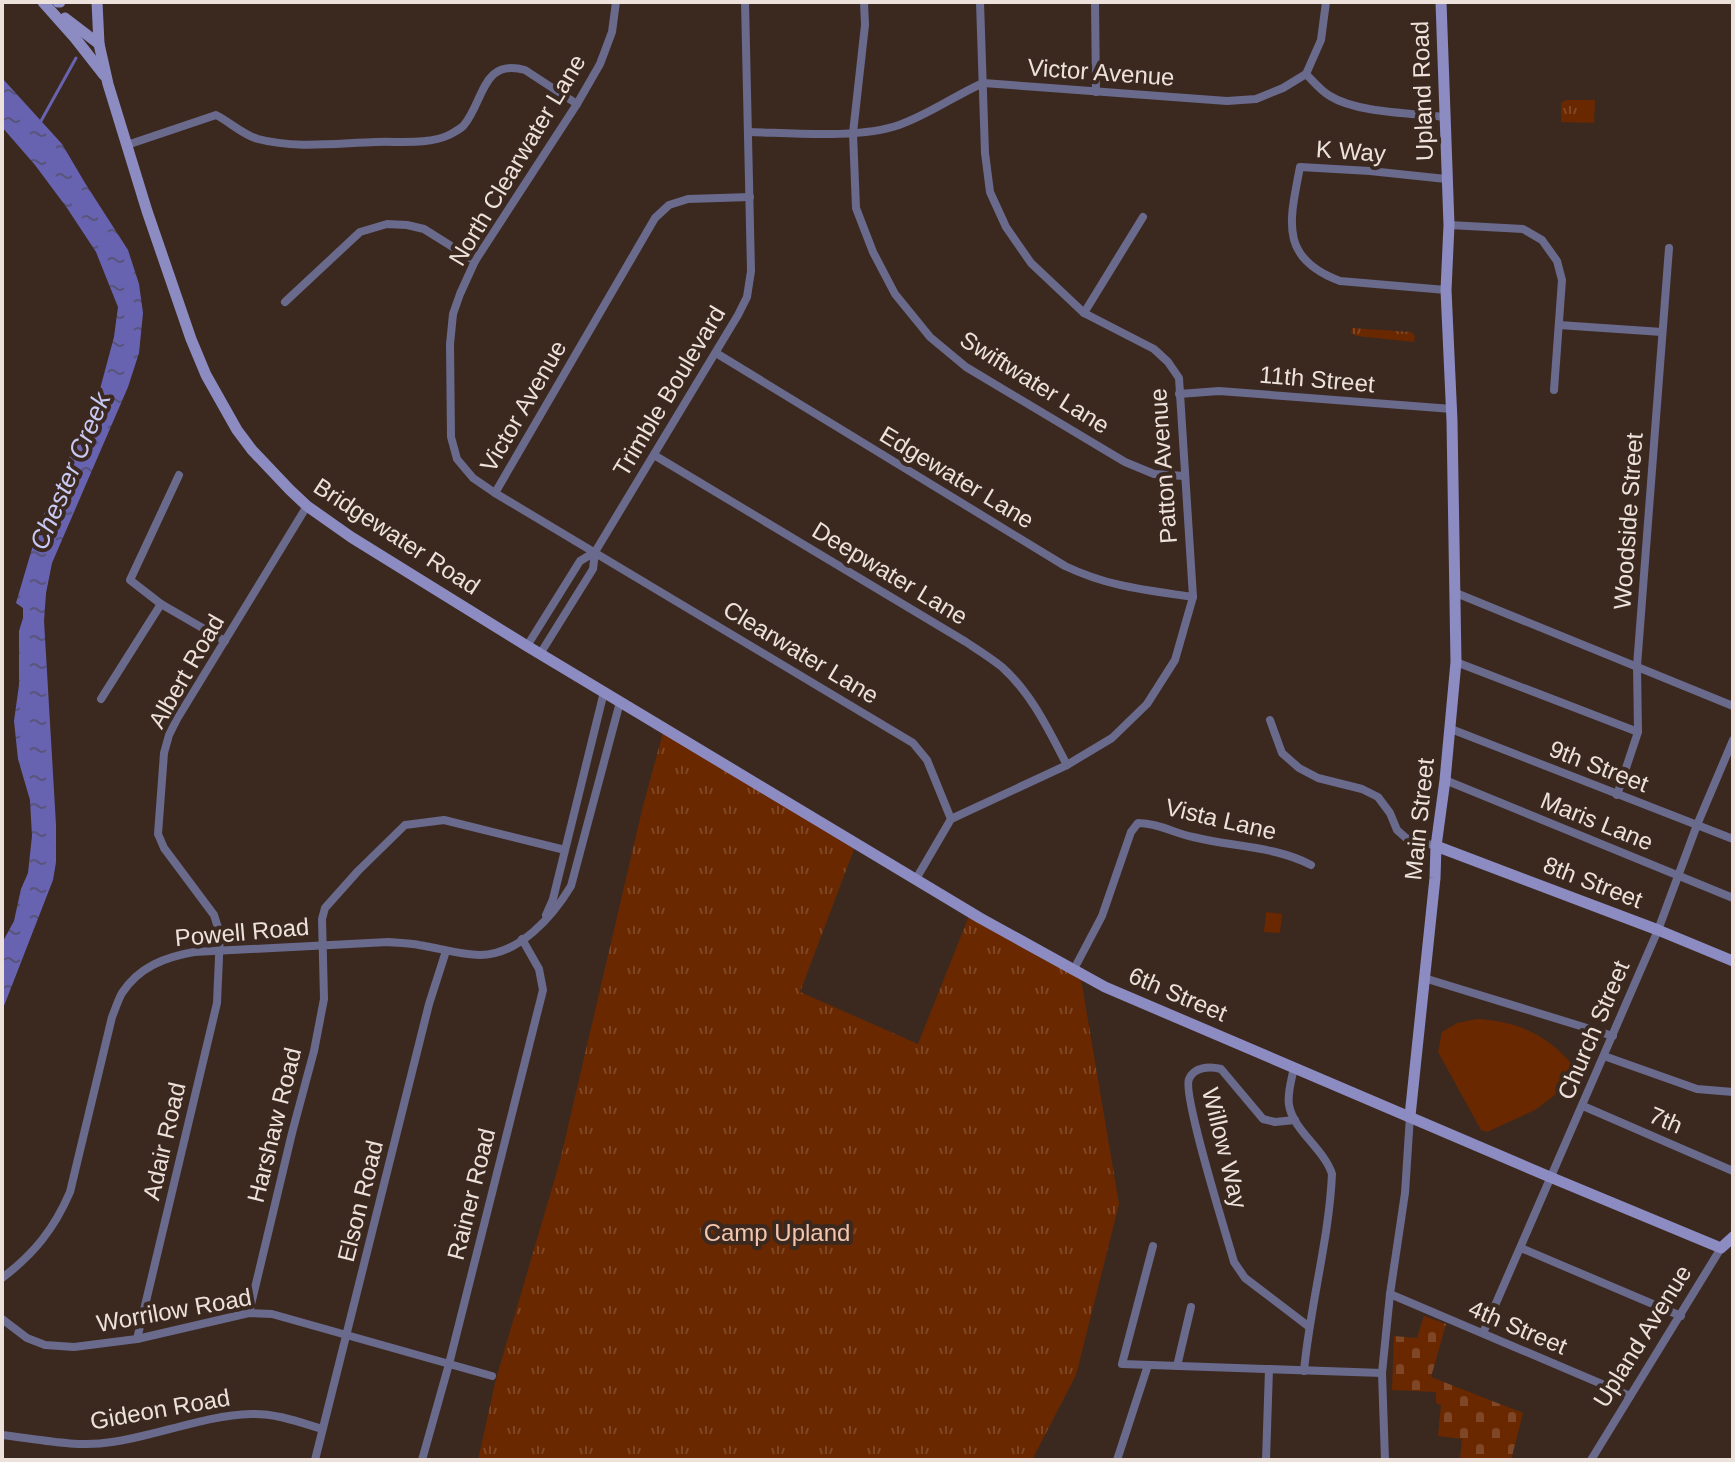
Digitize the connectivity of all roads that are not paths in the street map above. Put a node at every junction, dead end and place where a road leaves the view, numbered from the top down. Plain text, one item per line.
1 (44, 2) edge
2 (97, 2) edge
3 (616, 2) edge
4 (745, 2) edge
5 (864, 2) edge
6 (980, 2) edge
7 (1095, 2) edge
8 (1326, 2) edge
9 (1441, 2) edge
10 (99, 44) junction
11 (1306, 74) junction
12 (983, 83) junction
13 (108, 84) junction
14 (1096, 92) junction
15 (577, 104) junction
16 (1445, 117) junction
17 (749, 132) junction
18 (853, 133) junction
19 (127, 145) junction
20 (1446, 179) junction
21 (750, 197) junction
22 (1143, 217) dead end
23 (1449, 225) junction
24 (1669, 248) dead end
25 (475, 261) junction
26 (1446, 290) junction
27 (285, 302) dead end
28 (1084, 313) junction
29 (1559, 325) junction
30 (1662, 332) junction
31 (716, 353) junction
32 (1554, 390) dead end
33 (1179, 394) junction
34 (1452, 409) junction
35 (654, 455) junction
36 (179, 475) dead end
37 (1185, 476) junction
38 (495, 493) junction
39 (307, 506) junction
40 (595, 552) junction
41 (1456, 593) junction
42 (1193, 597) junction
43 (161, 604) junction
44 (225, 641) junction
45 (527, 646) junction
46 (540, 654) junction
47 (1456, 662) junction
48 (1637, 666) junction
49 (604, 692) junction
50 (101, 699) dead end
51 (620, 702) junction
52 (1733, 706) edge
53 (648, 719) joint
54 (1270, 720) dead end
55 (1451, 729) junction
56 (1638, 732) junction
57 (1733, 740) edge
58 (1067, 765) junction
59 (1445, 780) junction
60 (1617, 795) junction
61 (951, 819) junction
62 (1697, 825) junction
63 (1733, 839) edge
64 (1436, 846) junction
65 (565, 850) junction
66 (1311, 865) dead end
67 (1678, 876) junction
68 (916, 879) junction
69 (1733, 898) edge
70 (542, 923) junction
71 (1658, 930) junction
72 (522, 939) junction
73 (323, 945) junction
74 (220, 951) junction
75 (446, 951) junction
76 (1733, 961) edge
77 (1073, 971) junction
78 (1424, 978) junction
79 (1613, 1036) junction
80 (1604, 1056) junction
81 (1294, 1067) junction
82 (1733, 1092) edge
83 (1583, 1106) junction
84 (1410, 1116) junction
85 (1295, 1120) junction
86 (1733, 1171) edge
87 (1550, 1177) junction
88 (1733, 1237) edge
89 (1153, 1246) dead end
90 (1521, 1248) junction
91 (1721, 1248) junction
92 (2, 1278) edge
93 (1390, 1294) junction
94 (1191, 1307) dead end
95 (249, 1313) junction
96 (1681, 1316) junction
97 (2, 1319) edge
98 (1308, 1326) junction
99 (1483, 1333) junction
100 (348, 1335) junction
101 (137, 1339) junction
102 (449, 1364) junction
103 (1148, 1365) junction
104 (1177, 1366) junction
105 (1269, 1369) junction
106 (1304, 1371) junction
107 (1382, 1373) junction
108 (492, 1376) dead end
109 (1630, 1396) junction
110 (322, 1429) junction
111 (2, 1435) edge
112 (315, 1460) edge
113 (422, 1460) edge
114 (1117, 1460) edge
115 (1266, 1460) edge
116 (1385, 1460) edge
117 (1591, 1460) edge

1 - 10 street
1 - 13 street
2 - 10 street, Bridgewater Road
3 - 15 street, North Clearwater Lane
4 - 17 street, Trimble Boulevard
5 - 18 street, Swiftwater Lane
6 - 12 street, Patton Avenue
7 - 14 street
8 - 11 street
9 - 16 street, Upland Road
10 - 13 street, Bridgewater Road
11 - 14 street, Victor Avenue
11 - 16 street
12 - 14 street, Victor Avenue
12 - 18 street
12 - 28 street, Patton Avenue
13 - 19 street, Bridgewater Road
15 - 19 street
15 - 25 street, North Clearwater Lane
16 - 20 street, Upland Road
17 - 18 street
17 - 21 street, Trimble Boulevard
18 - 37 street, Swiftwater Lane
19 - 39 street, Bridgewater Road
20 - 23 street, Main Street
20 - 26 street, K Way
21 - 31 street, Trimble Boulevard
21 - 38 street, Victor Avenue
22 - 28 street
23 - 26 street, Main Street
23 - 29 street
24 - 30 street, Woodside Street
25 - 27 street
25 - 38 street, North Clearwater Lane
26 - 34 street, Main Street
28 - 33 street, Patton Avenue
29 - 30 street
29 - 32 street
30 - 48 street, Woodside Street
31 - 35 street, Trimble Boulevard
31 - 42 street, Edgewater Lane
33 - 34 street, 11th Street
33 - 37 street, Patton Avenue
34 - 41 street, Main Street
35 - 40 street, Trimble Boulevard
35 - 58 street, Deepwater Lane
36 - 43 street
37 - 42 street, Patton Avenue
38 - 40 street, North Clearwater Lane
39 - 44 street, Albert Road
39 - 45 street, Bridgewater Road
40 - 45 street, Trimble Boulevard
40 - 46 street, Trimble Boulevard
40 - 61 street, Clearwater Lane
41 - 47 street, Main Street
41 - 48 street
42 - 58 street, Patton Avenue
43 - 44 street
43 - 50 street
44 - 74 street, Albert Road
45 - 46 street, Bridgewater Road
46 - 49 street, Bridgewater Road
47 - 55 street, Main Street
47 - 56 street
48 - 52 street
48 - 56 street, Woodside Street
49 - 51 street, Bridgewater Road
49 - 65 street
51 - 53 street, Bridgewater Road
51 - 70 street, Powell Road
53 - 68 street, 6th Street
54 - 64 street
55 - 59 street, Main Street
55 - 60 street, 9th Street
56 - 60 street, Woodside Street
57 - 62 street, Church Street
58 - 61 street, Patton Avenue
59 - 64 street, Main Street
59 - 67 street, Maris Lane
60 - 62 street, 9th Street
61 - 68 street
62 - 63 street, 9th Street
62 - 67 street, Church Street
64 - 71 street, 8th Street
64 - 78 street, Main Street
65 - 70 street
65 - 73 street, Harshaw Road
66 - 77 street, Vista Lane
67 - 69 street, Maris Lane
67 - 71 street, Church Street
68 - 77 street, 6th Street
70 - 72 street, Powell Road
71 - 76 street, 8th Street
71 - 79 street, Church Street
72 - 75 street, Powell Road
72 - 102 street, Rainer Road
73 - 74 street, Powell Road
73 - 75 street, Powell Road
73 - 95 street, Harshaw Road
74 - 92 street, Powell Road
74 - 101 street, Adair Road
75 - 100 street, Elson Road
77 - 81 street, 6th Street
78 - 79 street
78 - 84 street, Main Street
79 - 80 street, Church Street
80 - 82 street
80 - 83 street, Church Street
81 - 84 street, 6th Street
81 - 85 street
83 - 86 street, 7th
83 - 87 street, Church Street
84 - 87 street, 6th Street
84 - 93 street, Main Street
85 - 98 street
85 - 98 street, Willow Way
87 - 90 street, Church Street
87 - 91 street, 6th Street
88 - 91 street, Upland Avenue
89 - 103 street
90 - 96 street
90 - 99 street, Church Street
91 - 96 street, Upland Avenue
93 - 99 street, 4th Street
93 - 107 street, Main Street
94 - 104 street
95 - 100 street, Worrilow Road
95 - 101 street, Worrilow Road
96 - 109 street, Upland Avenue
97 - 101 street, Worrilow Road
98 - 106 street
99 - 109 street, 4th Street
100 - 102 street, Worrilow Road
100 - 110 street, Elson Road
102 - 108 street, Worrilow Road
102 - 113 street, Rainer Road
103 - 104 street
103 - 114 street
104 - 105 street
105 - 106 street
105 - 115 street
106 - 107 street
107 - 116 street, Main Street
109 - 117 street, Upland Avenue
110 - 111 street, Gideon Road
110 - 112 street, Elson Road

